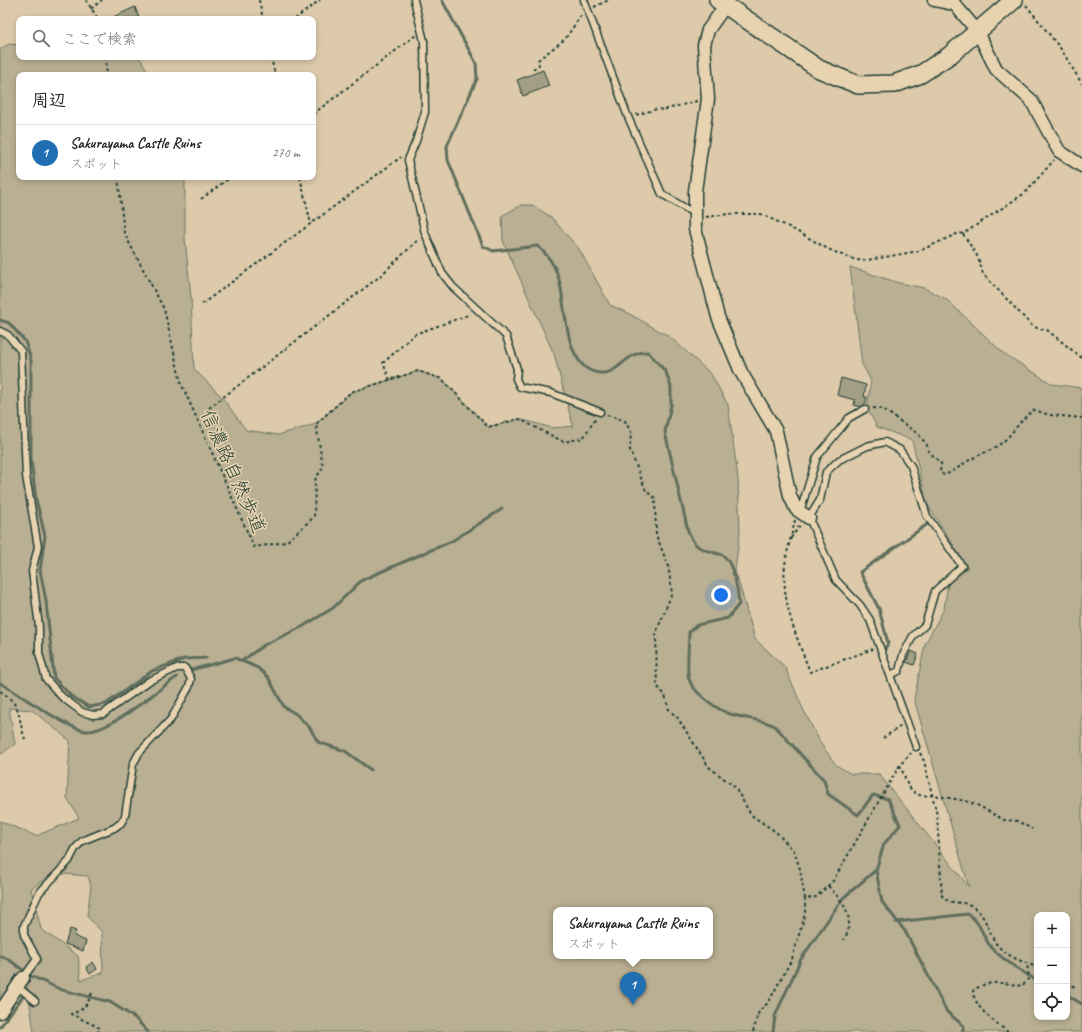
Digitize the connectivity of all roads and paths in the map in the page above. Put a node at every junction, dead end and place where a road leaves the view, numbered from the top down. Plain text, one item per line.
1 (86, 0) edge
2 (102, 0) edge
3 (259, 0) edge
4 (320, 0) edge
5 (414, 0) edge
6 (584, 0) edge
7 (609, 0) edge
8 (934, 0) edge
9 (1014, 0) edge
10 (1022, 0) edge
11 (952, 2) edge
12 (722, 3) edge
13 (92, 9) junction
14 (587, 9) junction
15 (96, 16) edge
16 (262, 16) edge
17 (299, 16) edge
18 (421, 31) junction
19 (978, 32) junction
20 (106, 60) edge
21 (272, 60) edge
22 (533, 69) dead end
23 (107, 72) edge
24 (274, 72) edge
25 (1082, 84) edge
26 (708, 99) junction
27 (316, 112) edge
28 (628, 117) junction
29 (1059, 152) junction
30 (410, 154) junction
31 (1082, 166) edge
32 (118, 180) edge
33 (226, 180) edge
34 (301, 180) edge
35 (201, 199) dead end
36 (695, 216) junction
37 (311, 224) junction
38 (425, 233) junction
39 (963, 234) junction
40 (202, 304) dead end
41 (479, 311) junction
42 (0, 331) edge
43 (1082, 358) edge
44 (390, 380) junction
45 (209, 408) dead end
46 (866, 409) joint
47 (600, 412) junction
48 (1082, 418) edge
49 (801, 513) junction
50 (789, 540) junction
51 (880, 647) junction
52 (890, 675) junction
53 (0, 691) edge
54 (907, 722) junction
55 (883, 738) dead end
56 (25, 739) dead end
57 (916, 747) junction
58 (900, 765) junction
59 (932, 795) junction
60 (1032, 829) dead end
61 (828, 886) junction
62 (805, 899) junction
63 (844, 940) dead end
64 (1027, 964) junction
65 (1034, 966) edge
66 (21, 982) junction
67 (1070, 984) edge
68 (1076, 988) dead end
69 (92, 993) dead end
70 (35, 1001) dead end
71 (0, 1012) edge
72 (98, 1032) edge
73 (752, 1032) edge
74 (1008, 1032) edge

1 - 13 path
2 - 13 path
3 - 16 path
4 - 17 path
5 - 18 lane
6 - 14 lane
7 - 14 path
8 - 11 street
9 - 19 street
10 - 25 path
11 - 19 street
12 - 19 street
12 - 26 street
13 - 15 path
14 - 22 path
14 - 28 lane
18 - 27 path
18 - 30 lane
19 - 29 street
20 - 23 path
21 - 24 path
26 - 28 path
26 - 36 street
28 - 36 lane
29 - 31 street
29 - 39 path
30 - 37 path
30 - 38 lane
32 - 44 path, 信濃路自然歩道
33 - 35 path
34 - 37 path
36 - 39 path
36 - 49 street
37 - 40 path
38 - 41 lane
38 - 45 path
39 - 43 path
41 - 44 path
41 - 47 lane
42 - 66 lane
44 - 47 path, 信濃路自然歩道
46 - 48 path
46 - 49 lane
47 - 62 path
49 - 50 path
49 - 50 path
49 - 51 lane
49 - 52 lane
50 - 51 path
51 - 52 lane
52 - 54 lane
53 - 56 path
54 - 55 path
54 - 57 lane
57 - 58 path
57 - 59 path
58 - 59 path
58 - 61 path
59 - 60 path
59 - 64 path
61 - 62 path
61 - 63 path
62 - 73 path
64 - 65 path
64 - 74 path
66 - 70 lane
66 - 71 street
67 - 68 path
69 - 72 path

